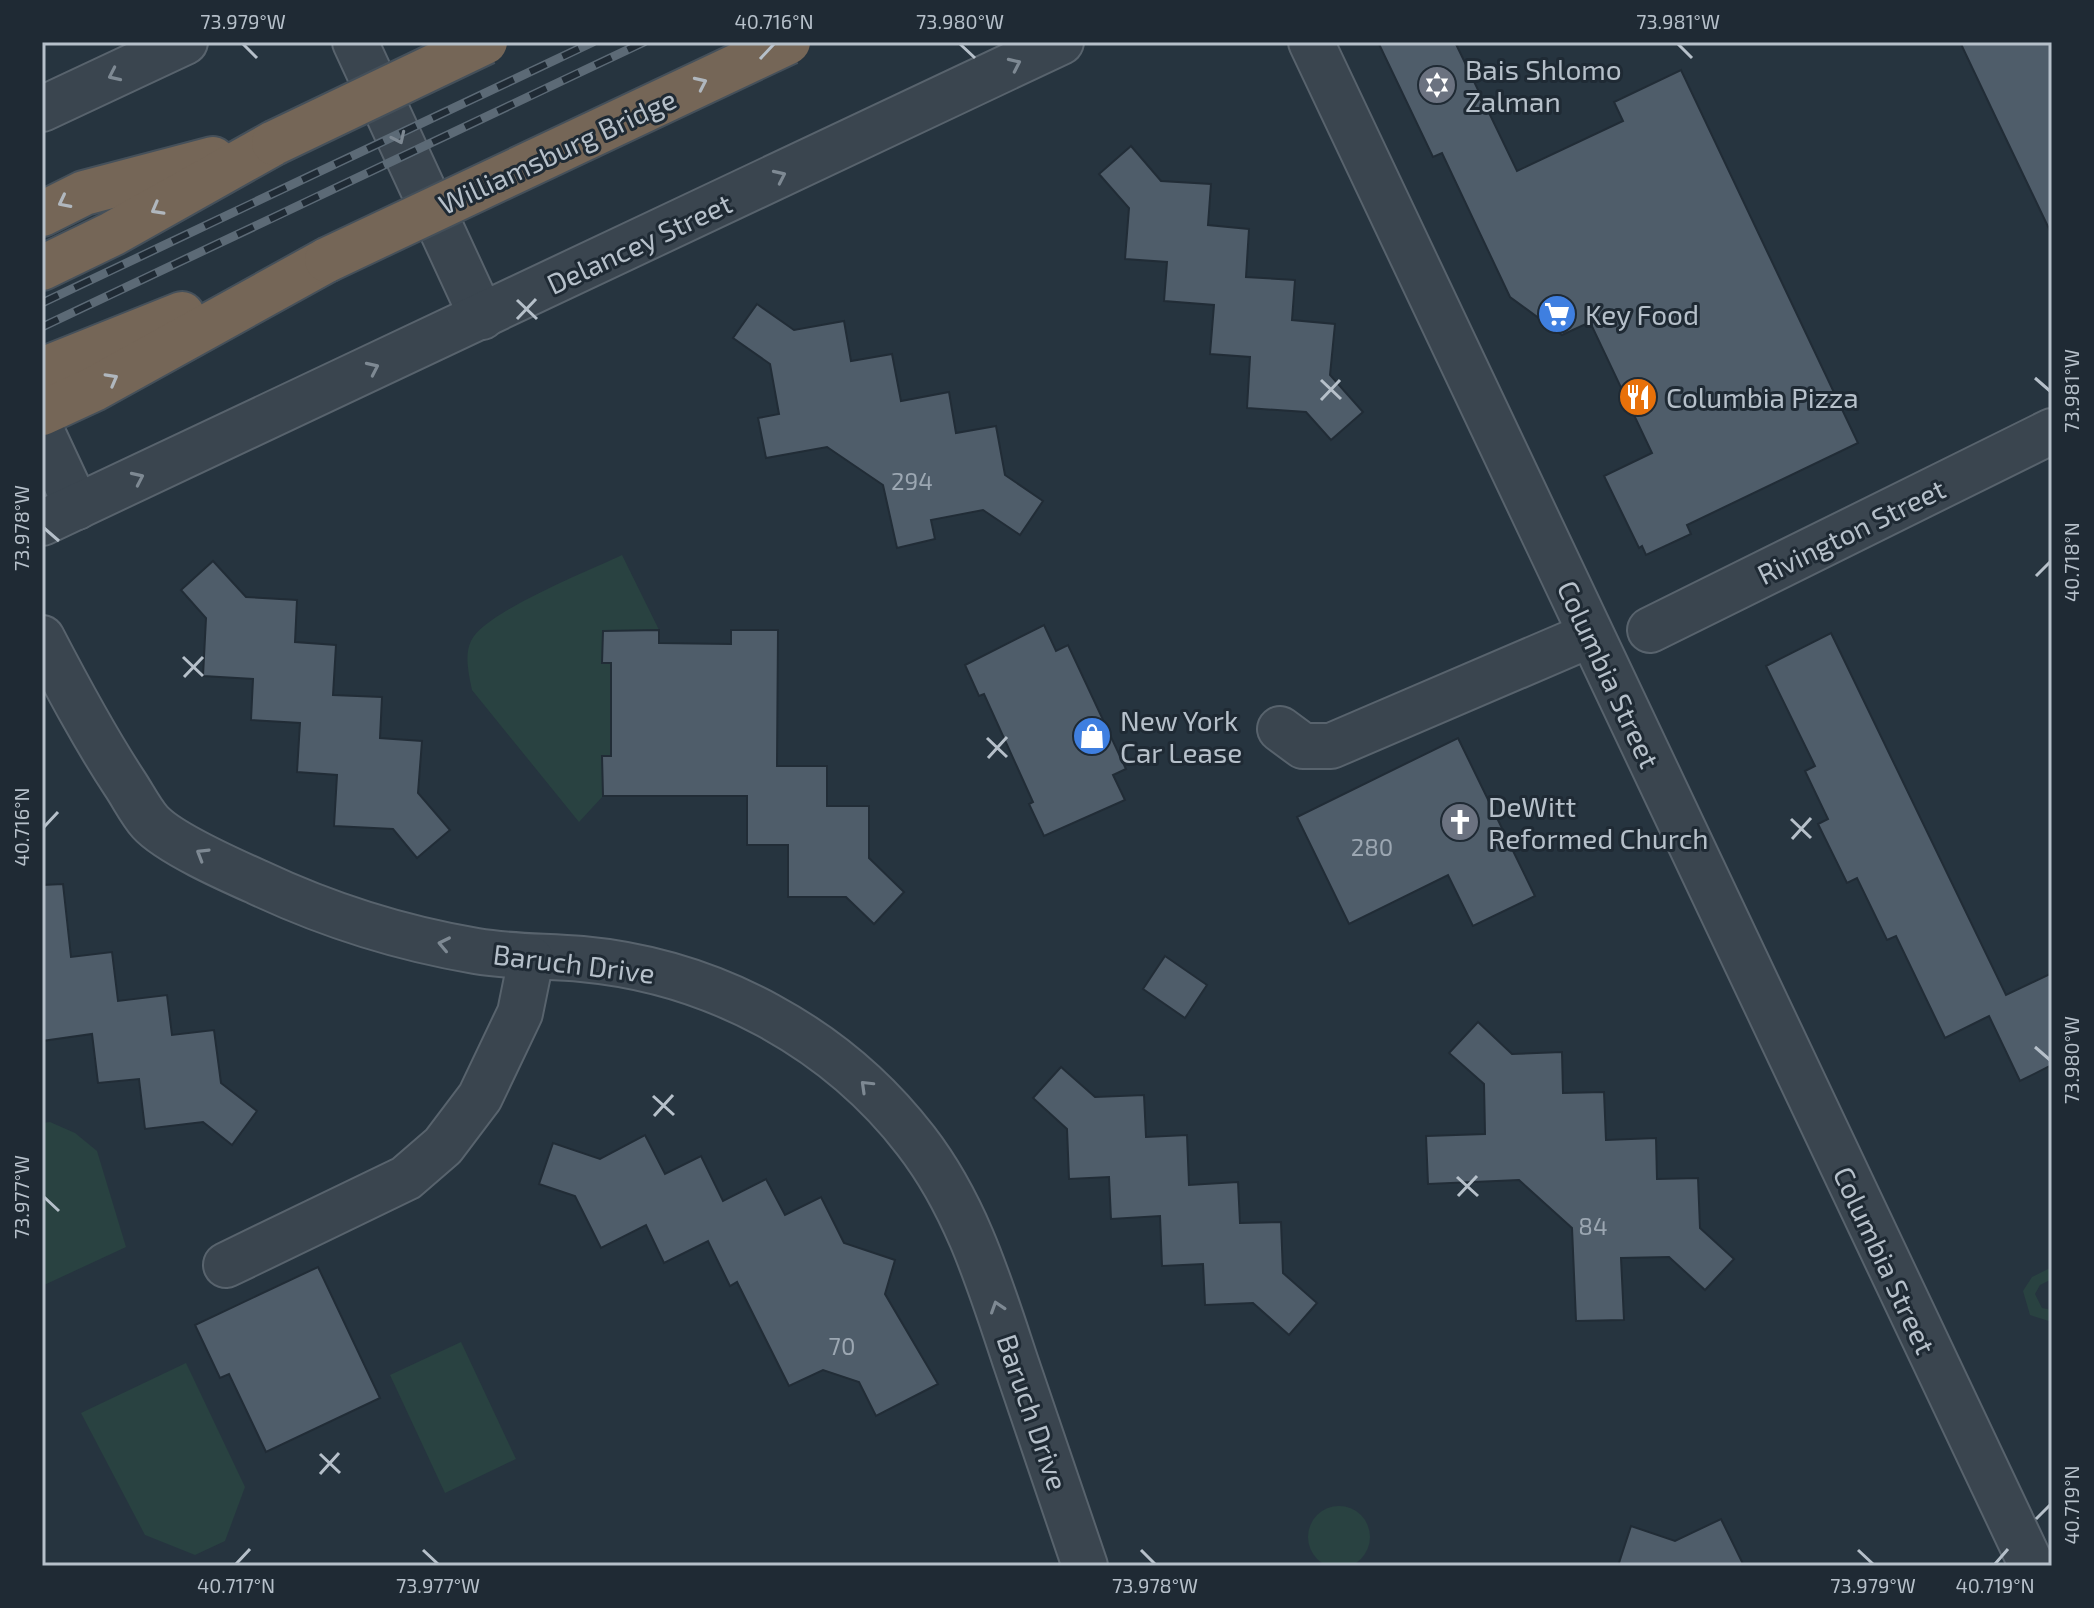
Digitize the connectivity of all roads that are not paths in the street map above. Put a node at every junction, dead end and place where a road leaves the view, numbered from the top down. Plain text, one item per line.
1 (185, 42) edge
2 (355, 42) edge
3 (485, 42) edge
4 (788, 42) edge
5 (1061, 42) edge
6 (1311, 42) edge
7 (42, 109) edge
8 (274, 143) junction
9 (42, 214) edge
10 (327, 260) junction
11 (42, 268) edge
12 (482, 317) junction
13 (42, 370) edge
14 (42, 413) edge
15 (2052, 431) edge
16 (42, 432) edge
17 (59, 515) edge
18 (1650, 630) dead end
19 (1590, 635) junction
20 (42, 638) edge
21 (1280, 729) dead end
22 (531, 959) junction
23 (226, 1265) dead end
24 (1085, 1566) edge
25 (2032, 1566) edge

1 -> 7 street
2 -> 12 street
3 - 8 highway, bridge
10 -> 4 highway, Williamsburg Bridge, bridge
12 -> 5 street, Delancey Street
6 - 19 street, Columbia Street
8 -> 9 highway
8 -> 11 highway
10 - 13 highway, Williamsburg Bridge
14 -> 10 highway, Williamsburg Bridge
17 -> 12 street, Delancey Street
15 - 18 street, Rivington Street
16 - 17 street
19 - 21 street
19 - 25 street, Columbia Street
22 -> 20 street, Baruch Drive
22 - 23 street
24 -> 22 street, Baruch Drive

